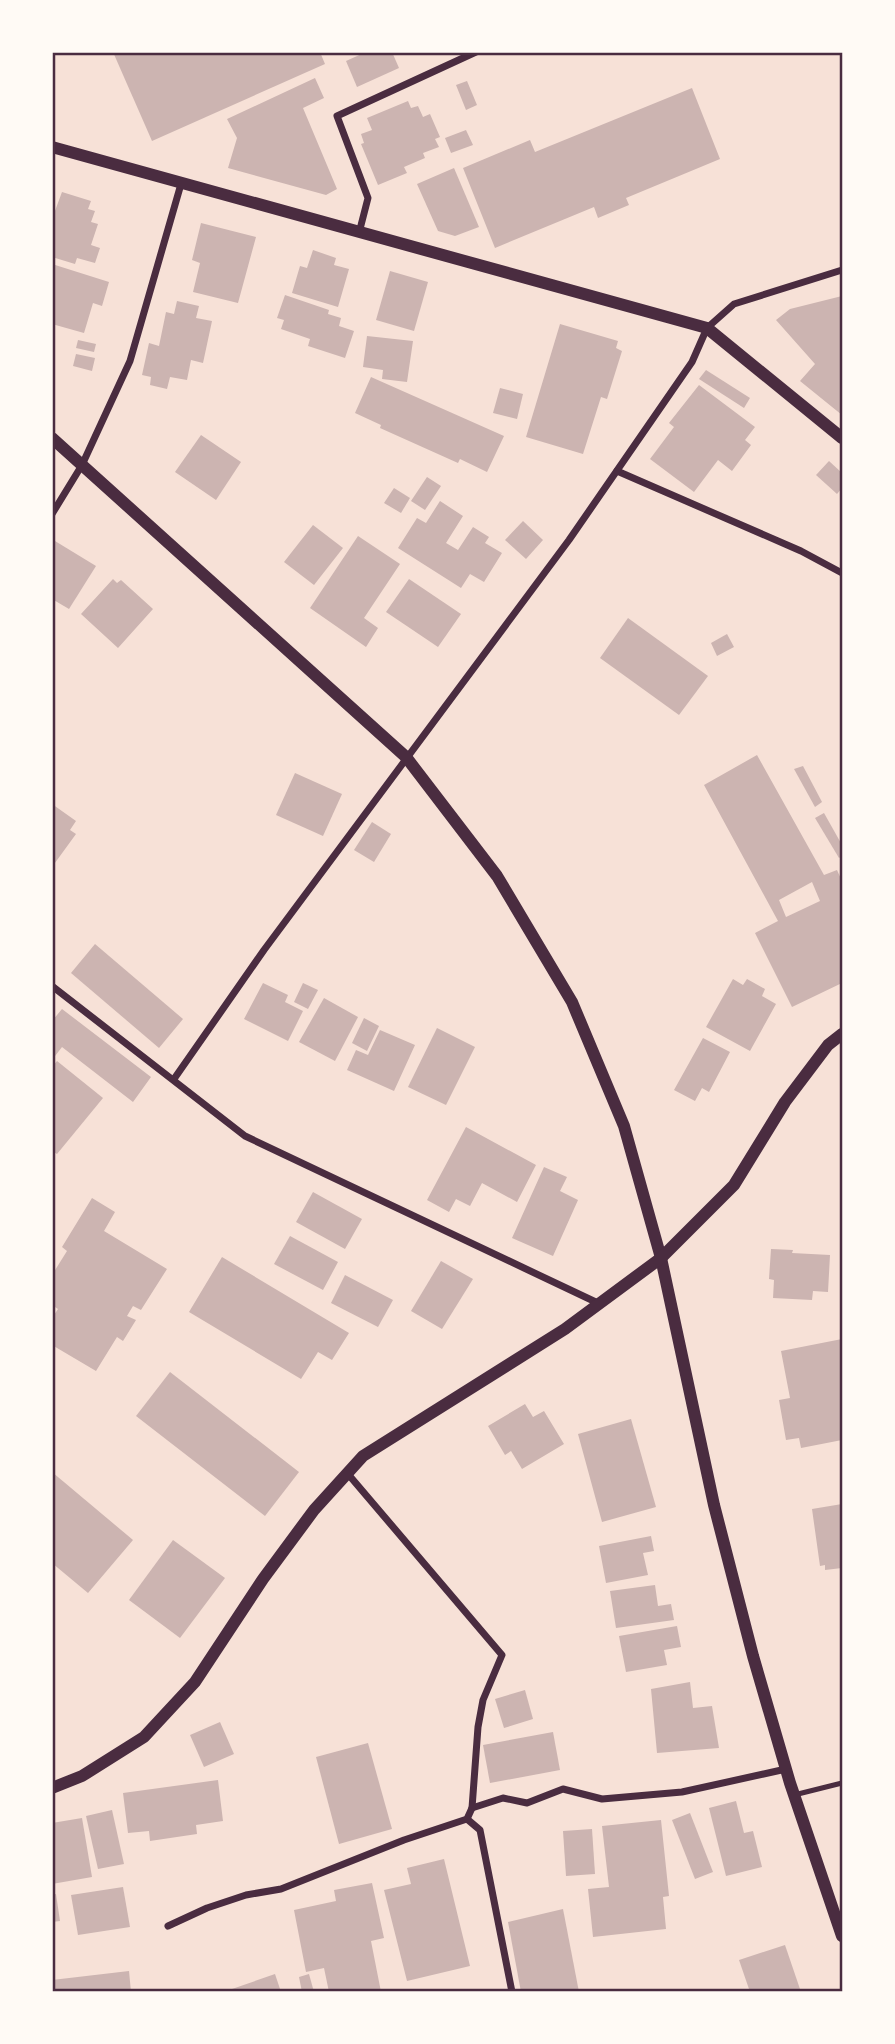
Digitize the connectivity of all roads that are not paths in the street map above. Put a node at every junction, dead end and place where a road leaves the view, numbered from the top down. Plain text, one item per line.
1 (477, 52) edge
2 (52, 147) edge
3 (181, 184) junction
4 (359, 233) junction
5 (842, 270) edge
6 (707, 328) junction
7 (52, 438) edge
8 (842, 438) edge
9 (82, 465) junction
10 (617, 471) junction
11 (52, 514) edge
12 (842, 573) edge
13 (406, 758) junction
14 (52, 986) edge
15 (842, 1034) edge
16 (174, 1079) junction
17 (661, 1258) junction
18 (601, 1304) junction
19 (348, 1474) junction
20 (786, 1769) junction
21 (842, 1783) edge
22 (52, 1788) edge
23 (794, 1795) junction
24 (472, 1808) junction
25 (467, 1819) junction
26 (167, 1926) dead end
27 (842, 1936) edge
28 (512, 1992) edge

1 - 4 street
2 - 3 street
3 - 4 street
3 - 9 street
4 - 6 street
5 - 6 street
6 - 8 street
6 - 10 street
7 - 9 street
9 - 11 street
9 - 13 street
10 - 12 street
10 - 13 street
13 - 16 street
13 - 17 street
14 - 16 street
15 - 17 street
16 - 18 street
17 - 18 street
17 - 20 street
18 - 19 street
19 - 22 street
19 - 24 street
20 - 23 street
20 - 24 street
21 - 23 lane
23 - 27 street
24 - 25 street
25 - 26 street
25 - 28 street

